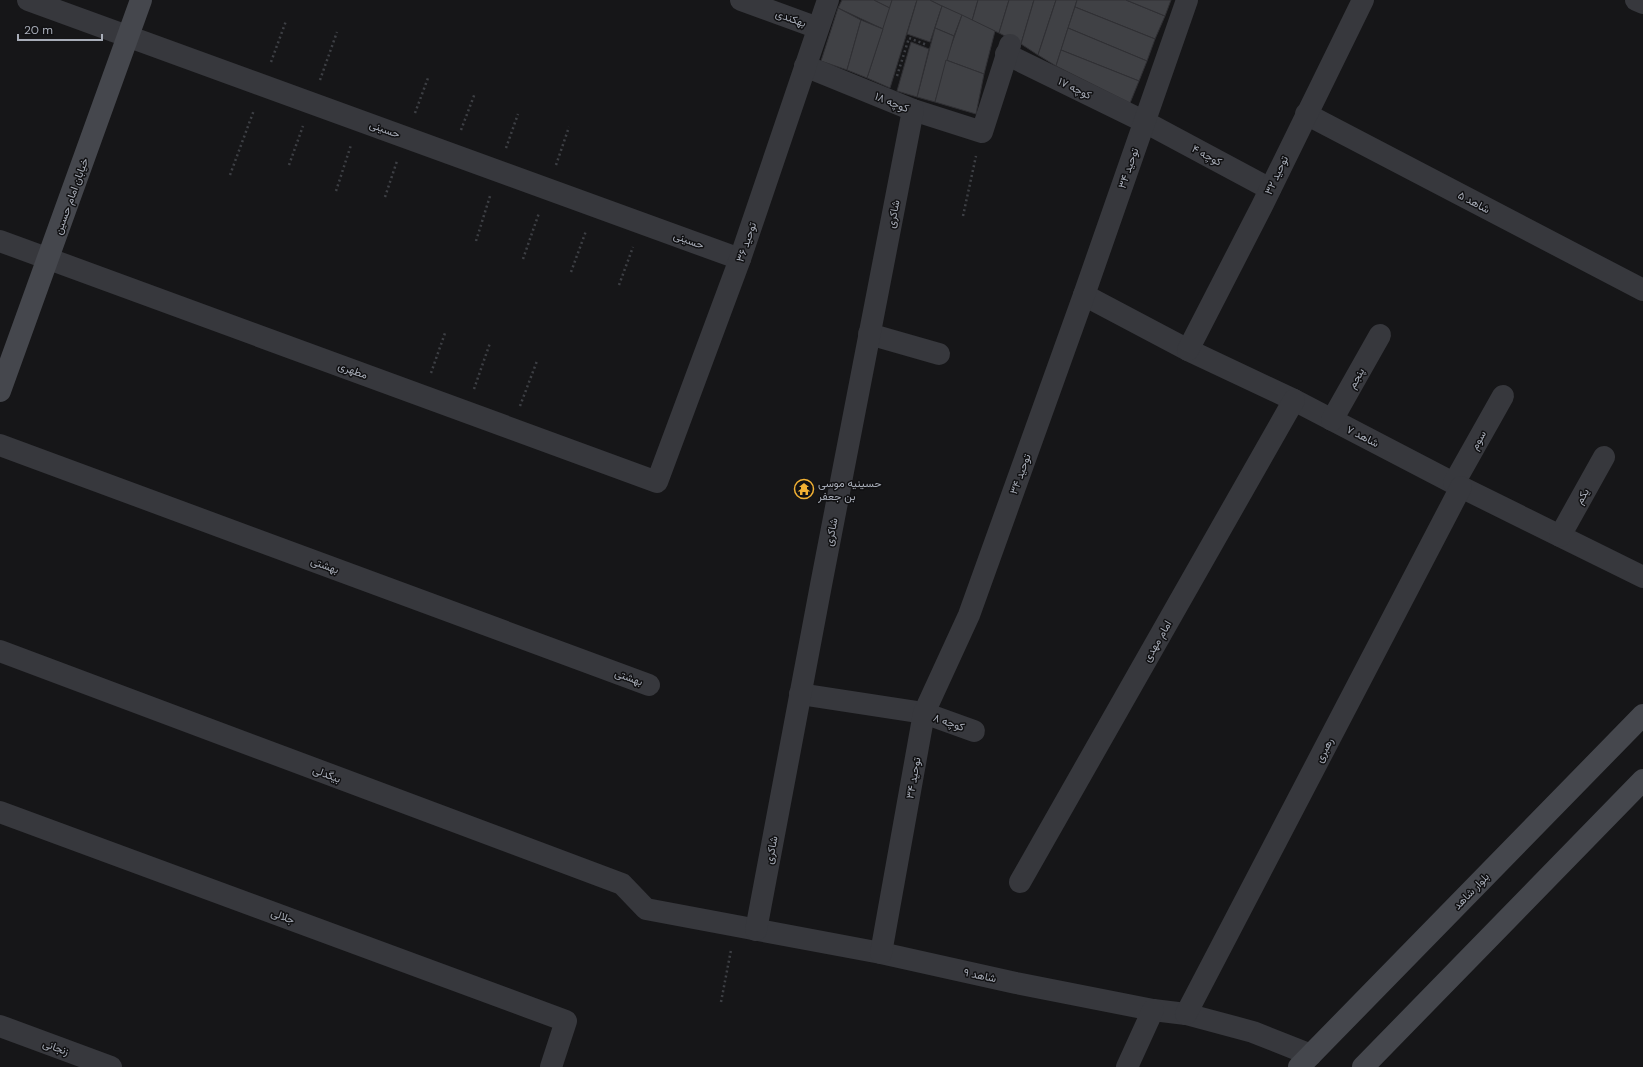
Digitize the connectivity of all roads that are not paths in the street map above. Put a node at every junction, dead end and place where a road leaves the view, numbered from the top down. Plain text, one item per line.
1 (28, 0) edge
2 (141, 0) edge
3 (741, 0) edge
4 (828, 0) edge
5 (1187, 0) edge
6 (1363, 0) edge
7 (1636, 0) edge
8 (1643, 3) edge
9 (818, 28) junction
10 (129, 36) junction
11 (804, 66) junction
12 (913, 110) junction
13 (1306, 114) junction
14 (1144, 122) junction
15 (982, 132) joint
16 (1270, 189) junction
17 (0, 241) edge
18 (48, 259) junction
19 (740, 259) junction
20 (1643, 290) edge
21 (1084, 295) junction
22 (869, 334) junction
23 (1380, 336) dead end
24 (1188, 350) junction
25 (939, 354) dead end
26 (0, 391) edge
27 (1503, 396) dead end
28 (1294, 400) junction
29 (1332, 420) junction
30 (0, 445) edge
31 (1604, 457) dead end
32 (657, 482) joint
33 (1457, 485) junction
34 (1560, 536) junction
35 (1643, 577) edge
36 (0, 651) edge
37 (649, 685) dead end
38 (800, 694) junction
39 (924, 713) junction
40 (1643, 715) edge
41 (974, 730) dead end
42 (1643, 780) edge
43 (0, 812) edge
44 (1020, 882) dead end
45 (646, 909) joint
46 (756, 930) junction
47 (881, 953) junction
48 (1153, 1010) junction
49 (1186, 1014) junction
50 (0, 1026) edge
51 (1305, 1061) edge
52 (111, 1067) edge
53 (551, 1067) edge
54 (1128, 1067) edge
55 (1363, 1067) edge

1 - 10 street, حسینی
2 - 10 main road, خیابان امام حسین
3 - 9 street, بهکندی
4 - 9 street, توحید ۳۶
5 - 14 street, توحید ۳۴
6 - 13 street, توحید ۳۲
7 - 8 street
9 - 11 street, توحید ۳۶
10 - 18 main road, خیابان امام حسین
10 - 19 street, حسینی
11 - 12 street, کوچه ۱۸
11 - 19 street, توحید ۳۶
12 - 15 street, کوچه ۱۸
12 - 22 street, شاکری
13 - 16 street, توحید ۳۲
13 - 20 street, شاهد ۵
14 - 15 street, کوچه ۱۷
14 - 16 street, کوچه ۴
14 - 21 street, توحید ۳۴
16 - 24 street, توحید ۳۲
17 - 18 street, مطهری
18 - 26 main road, خیابان امام حسین
18 - 32 street, مطهری
19 - 32 street, توحید ۳۶
21 - 24 street, شاهد ۷
21 - 39 street, توحید ۳۴
22 - 25 street
22 - 38 street, شاکری
23 - 29 street, پنجم
24 - 28 street, شاهد ۷
27 - 33 street, سوم
28 - 29 street, شاهد ۷
28 - 44 street, امام مهدی
29 - 33 street, شاهد ۷
30 - 37 street, بهشتی
31 - 34 street, یکم
33 - 34 street, شاهد ۷
33 - 49 street, رهبری
34 - 35 street, شاهد ۷
36 - 45 street, بیگدلی
38 - 39 street, کوچه ۸
38 - 46 street, شاکری
39 - 41 street, کوچه ۸
39 - 47 street, توحید ۳۴
40 - 51 main road, بلوار شاهد
42 - 55 main road
43 - 53 street, جلالی
45 - 46 street, شاهد ۹
46 - 47 street, شاهد ۹
47 - 48 street, شاهد ۹
48 - 49 street, شاهد ۹
48 - 54 street
49 - 51 street, شاهد ۹
50 - 52 street, زنجانی

